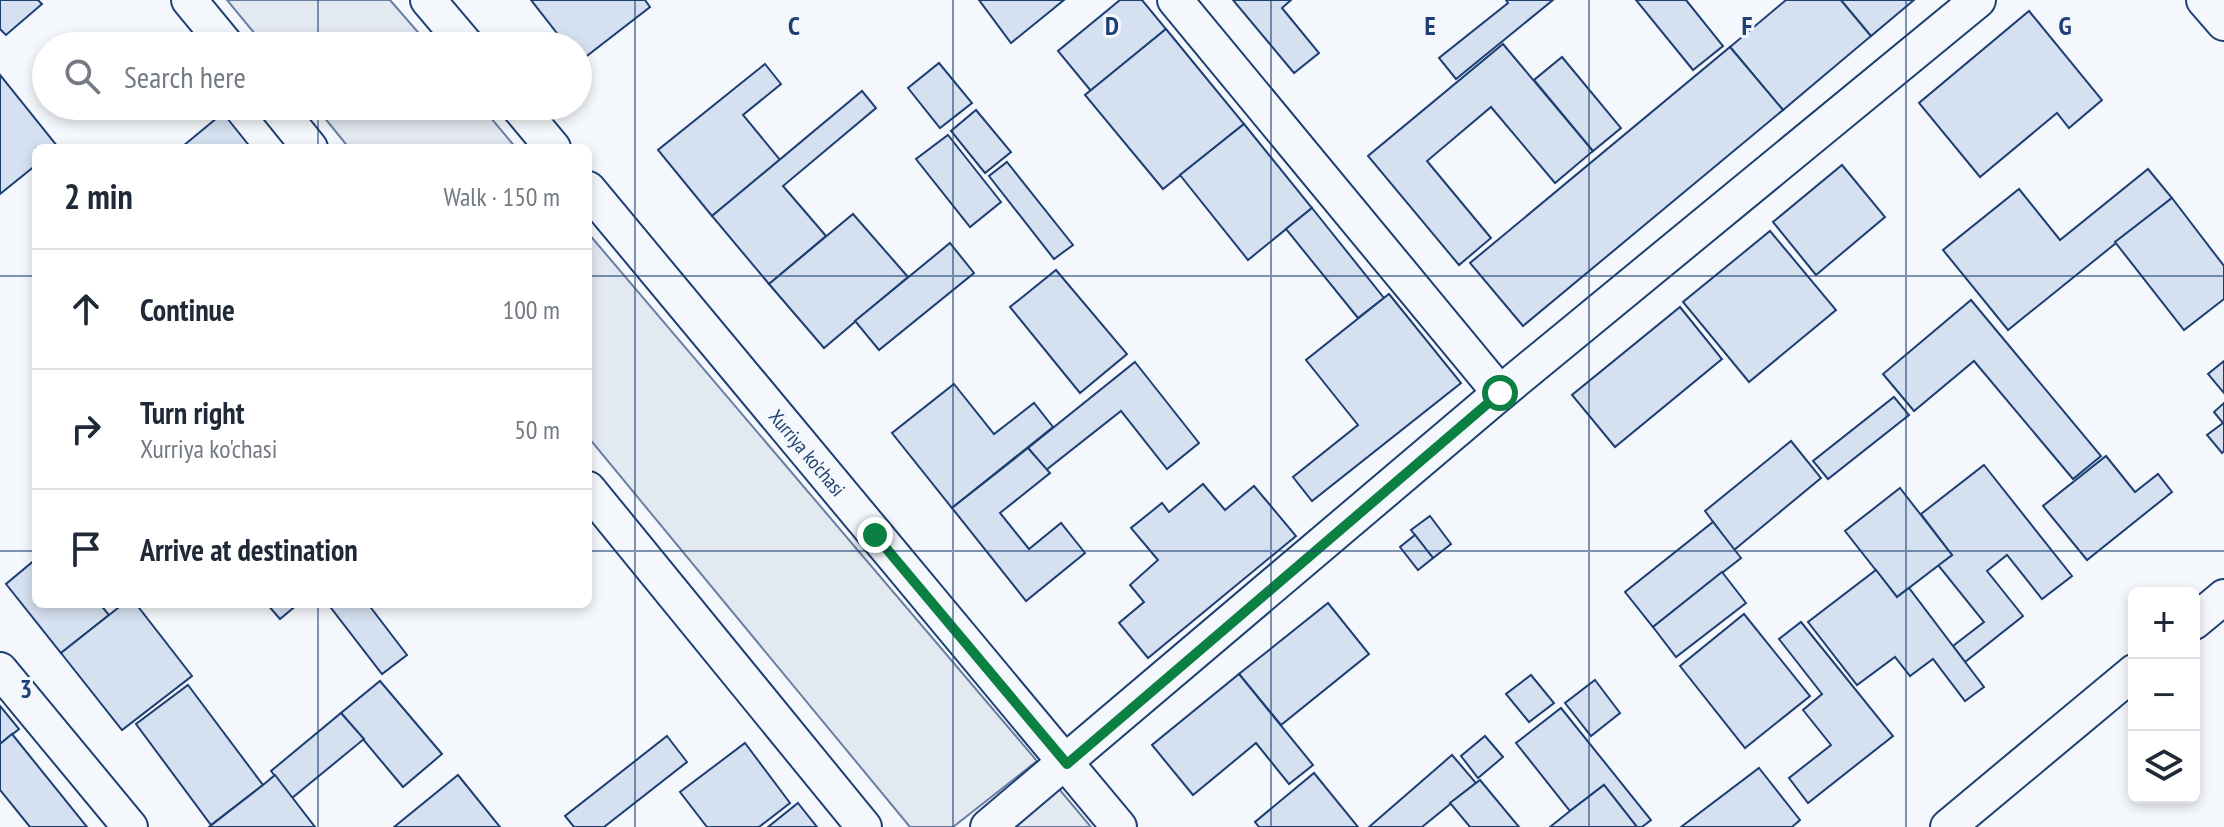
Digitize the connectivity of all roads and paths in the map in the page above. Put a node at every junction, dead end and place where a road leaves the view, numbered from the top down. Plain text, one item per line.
1 (189, 0) edge
2 (428, 0) edge
3 (1175, 0) edge
4 (1978, 0) edge
5 (2204, 0) edge
6 (2224, 23) edge
7 (215, 32) edge
8 (455, 32) edge
9 (287, 120) edge
10 (530, 120) edge
11 (307, 144) edge
12 (550, 144) edge
13 (592, 194) edge
14 (1500, 393) junction
15 (592, 494) edge
16 (2224, 597) edge
17 (2200, 617) edge
18 (0, 670) edge
19 (2128, 677) edge
20 (1067, 764) junction
21 (130, 827) edge
22 (864, 827) edge
23 (988, 827) edge
24 (1119, 827) edge
25 (1948, 827) edge

1 - 7 street
2 - 8 street
3 - 14 street
4 - 14 street
5 - 6 street
9 - 11 street
10 - 12 street
13 - 20 street, Xurriya ko'chasi
14 - 20 street
15 - 22 street
16 - 17 street
18 - 21 street
19 - 25 street
20 - 23 street
20 - 24 street, Xurriya ko'chasi

